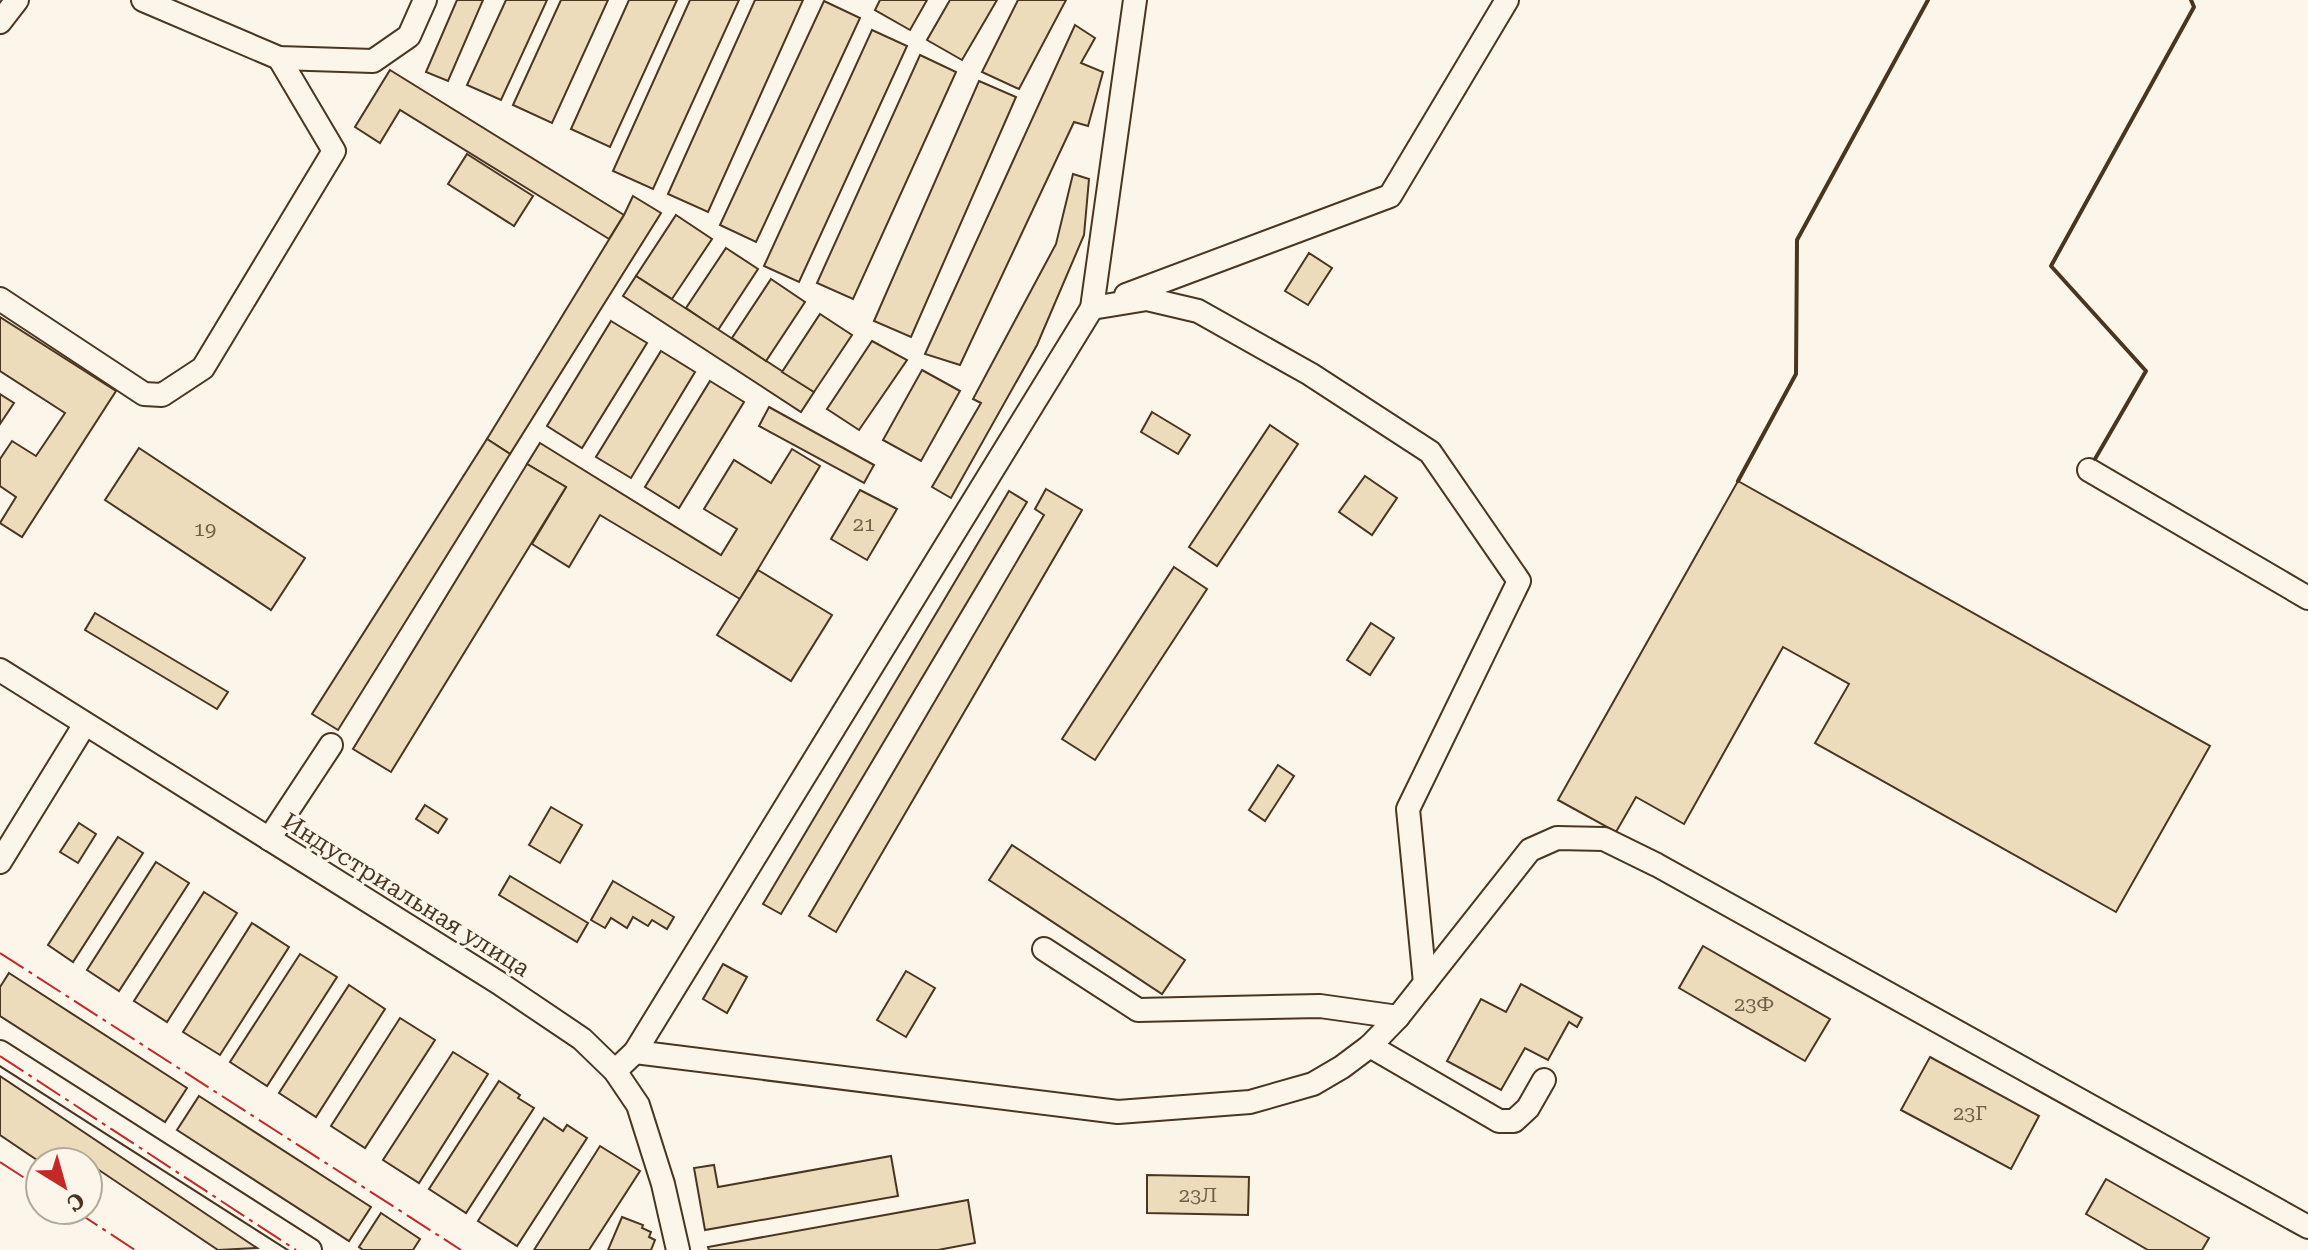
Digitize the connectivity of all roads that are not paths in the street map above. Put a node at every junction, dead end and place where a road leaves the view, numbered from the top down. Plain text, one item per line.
1 (17, 0) edge
2 (143, 0) edge
3 (425, 0) edge
4 (1135, 0) edge
5 (1507, 0) edge
6 (0, 22) edge
7 (279, 58) junction
8 (0, 299) edge
9 (1092, 308) junction
10 (2089, 470) dead end
11 (2308, 598) edge
12 (0, 670) edge
13 (85, 724) junction
14 (331, 745) dead end
15 (269, 839) junction
16 (0, 862) edge
17 (1044, 949) dead end
18 (1425, 983) junction
19 (1398, 1017) junction
20 (1370, 1046) junction
21 (0, 1052) edge
22 (635, 1052) junction
23 (615, 1071) junction
24 (1544, 1080) dead end
25 (2308, 1227) edge
26 (310, 1250) edge
27 (678, 1250) edge

1 - 6 street
2 - 7 street
3 - 7 street
4 - 9 street
5 - 9 street
7 - 8 street
9 - 18 street
9 - 22 street
10 - 11 street
12 - 13 street, Индустриальная улица
13 - 15 street, Индустриальная улица
13 - 16 street
14 - 15 street
15 - 23 street, Индустриальная улица
17 - 19 street
18 - 19 street
18 - 25 street
19 - 20 street
20 - 22 street
20 - 24 street
21 - 26 street
22 - 23 street
23 - 27 street, Индустриальная улица

